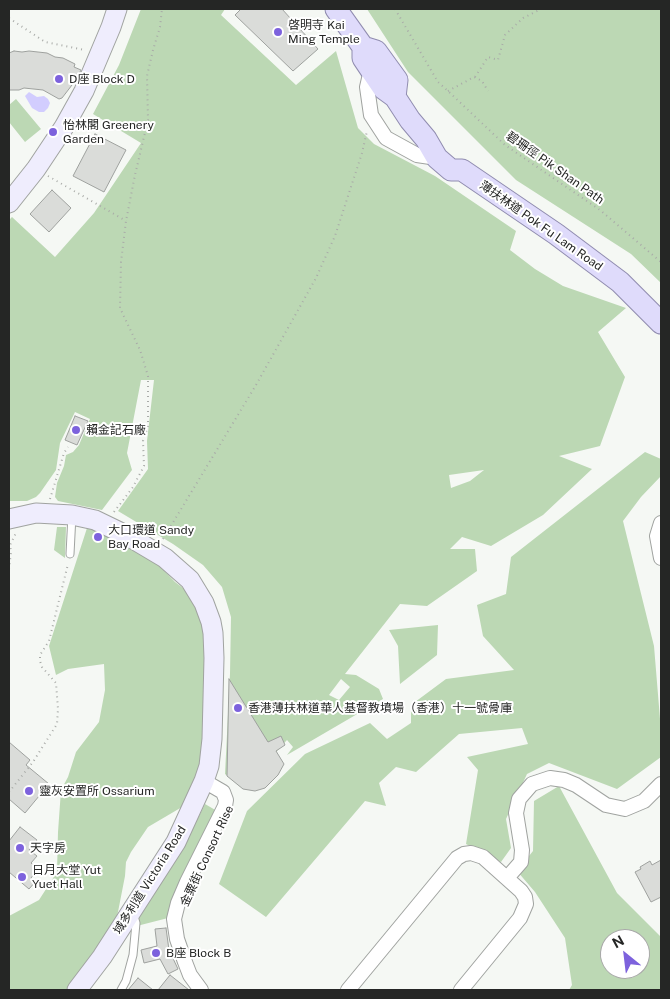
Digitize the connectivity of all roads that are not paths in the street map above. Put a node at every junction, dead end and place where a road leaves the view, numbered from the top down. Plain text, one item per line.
1 (117, 9) edge
2 (336, 9) edge
3 (363, 47) junction
4 (371, 70) junction
5 (396, 97) junction
6 (426, 138) junction
7 (437, 158) junction
8 (462, 170) junction
9 (9, 203) edge
10 (620, 282) junction
11 (661, 303) edge
12 (661, 323) edge
13 (72, 515) junction
14 (661, 523) edge
15 (13, 526) edge
16 (69, 557) road end
17 (661, 558) edge
18 (204, 781) junction
19 (661, 784) edge
20 (506, 878) junction
21 (131, 912) junction
22 (77, 990) edge
23 (121, 990) edge
24 (201, 990) edge
25 (348, 990) edge
26 (461, 990) edge

1 - 9 main road
2 - 3 main road, 薄扶林道 Pok Fu Lam Road
3 - 4 main road, 薄扶林道 Pok Fu Lam Road
3 - 5 main road, 薄扶林道 Pok Fu Lam Road
4 - 5 main road, 薄扶林道 Pok Fu Lam Road
4 - 7 street
5 - 6 main road, 薄扶林道 Pok Fu Lam Road
6 - 7 main road, 薄扶林道 Pok Fu Lam Road
6 - 8 main road, 薄扶林道 Pok Fu Lam Road
7 - 8 main road, 薄扶林道 Pok Fu Lam Road
8 - 10 main road, 薄扶林道 Pok Fu Lam Road
10 - 11 main road, 薄扶林道 Pok Fu Lam Road
10 - 12 main road, 薄扶林道 Pok Fu Lam Road
13 - 15 main road, 域多利道 Victoria Road
13 - 16 lane
13 - 18 main road, 域多利道 Victoria Road
14 - 17 street
18 - 21 main road, 域多利道 Victoria Road
18 - 24 street, 金粟街 Consort Rise
19 - 20 street
20 - 25 street
20 - 26 street
21 - 22 main road, 域多利道 Victoria Road
21 - 23 lane

